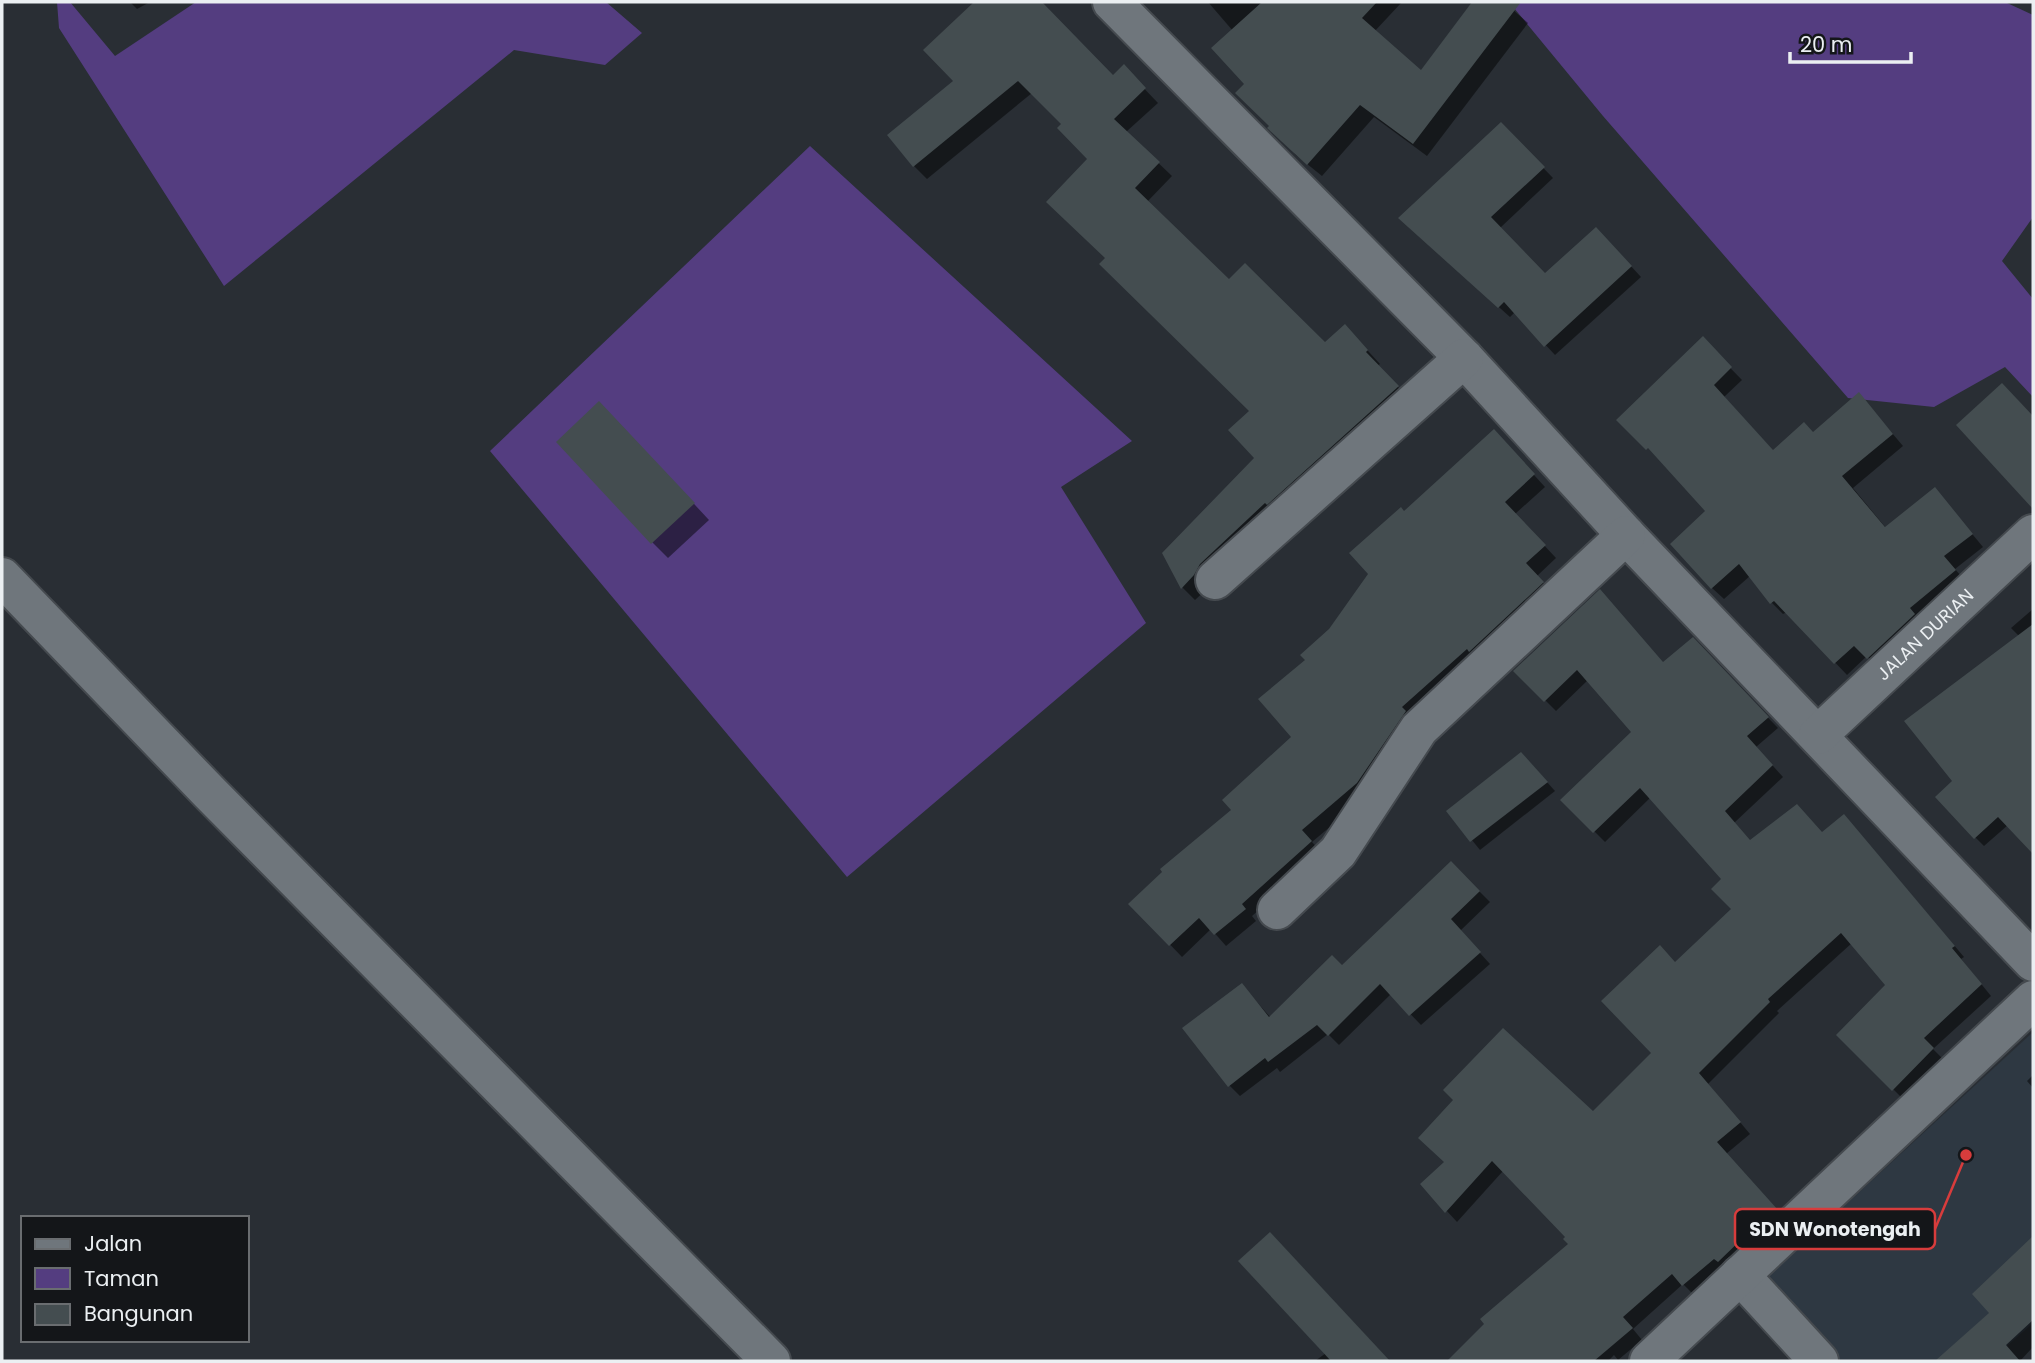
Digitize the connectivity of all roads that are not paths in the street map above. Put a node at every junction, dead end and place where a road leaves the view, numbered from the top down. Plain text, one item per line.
1 (1112, 2) edge
2 (1464, 358) junction
3 (1626, 534) junction
4 (2033, 534) edge
5 (2, 577) edge
6 (1215, 580) dead end
7 (1818, 735) junction
8 (1276, 910) dead end
9 (2033, 962) edge
10 (2033, 1000) edge
11 (1740, 1275) junction
12 (771, 1361) edge
13 (1648, 1361) edge
14 (1819, 1361) edge

1 - 2 street
2 - 3 street
2 - 6 street
3 - 7 street
3 - 8 street
4 - 7 street, JALAN DURIAN
5 - 12 street
7 - 9 street
10 - 11 street
11 - 13 street
11 - 14 street

